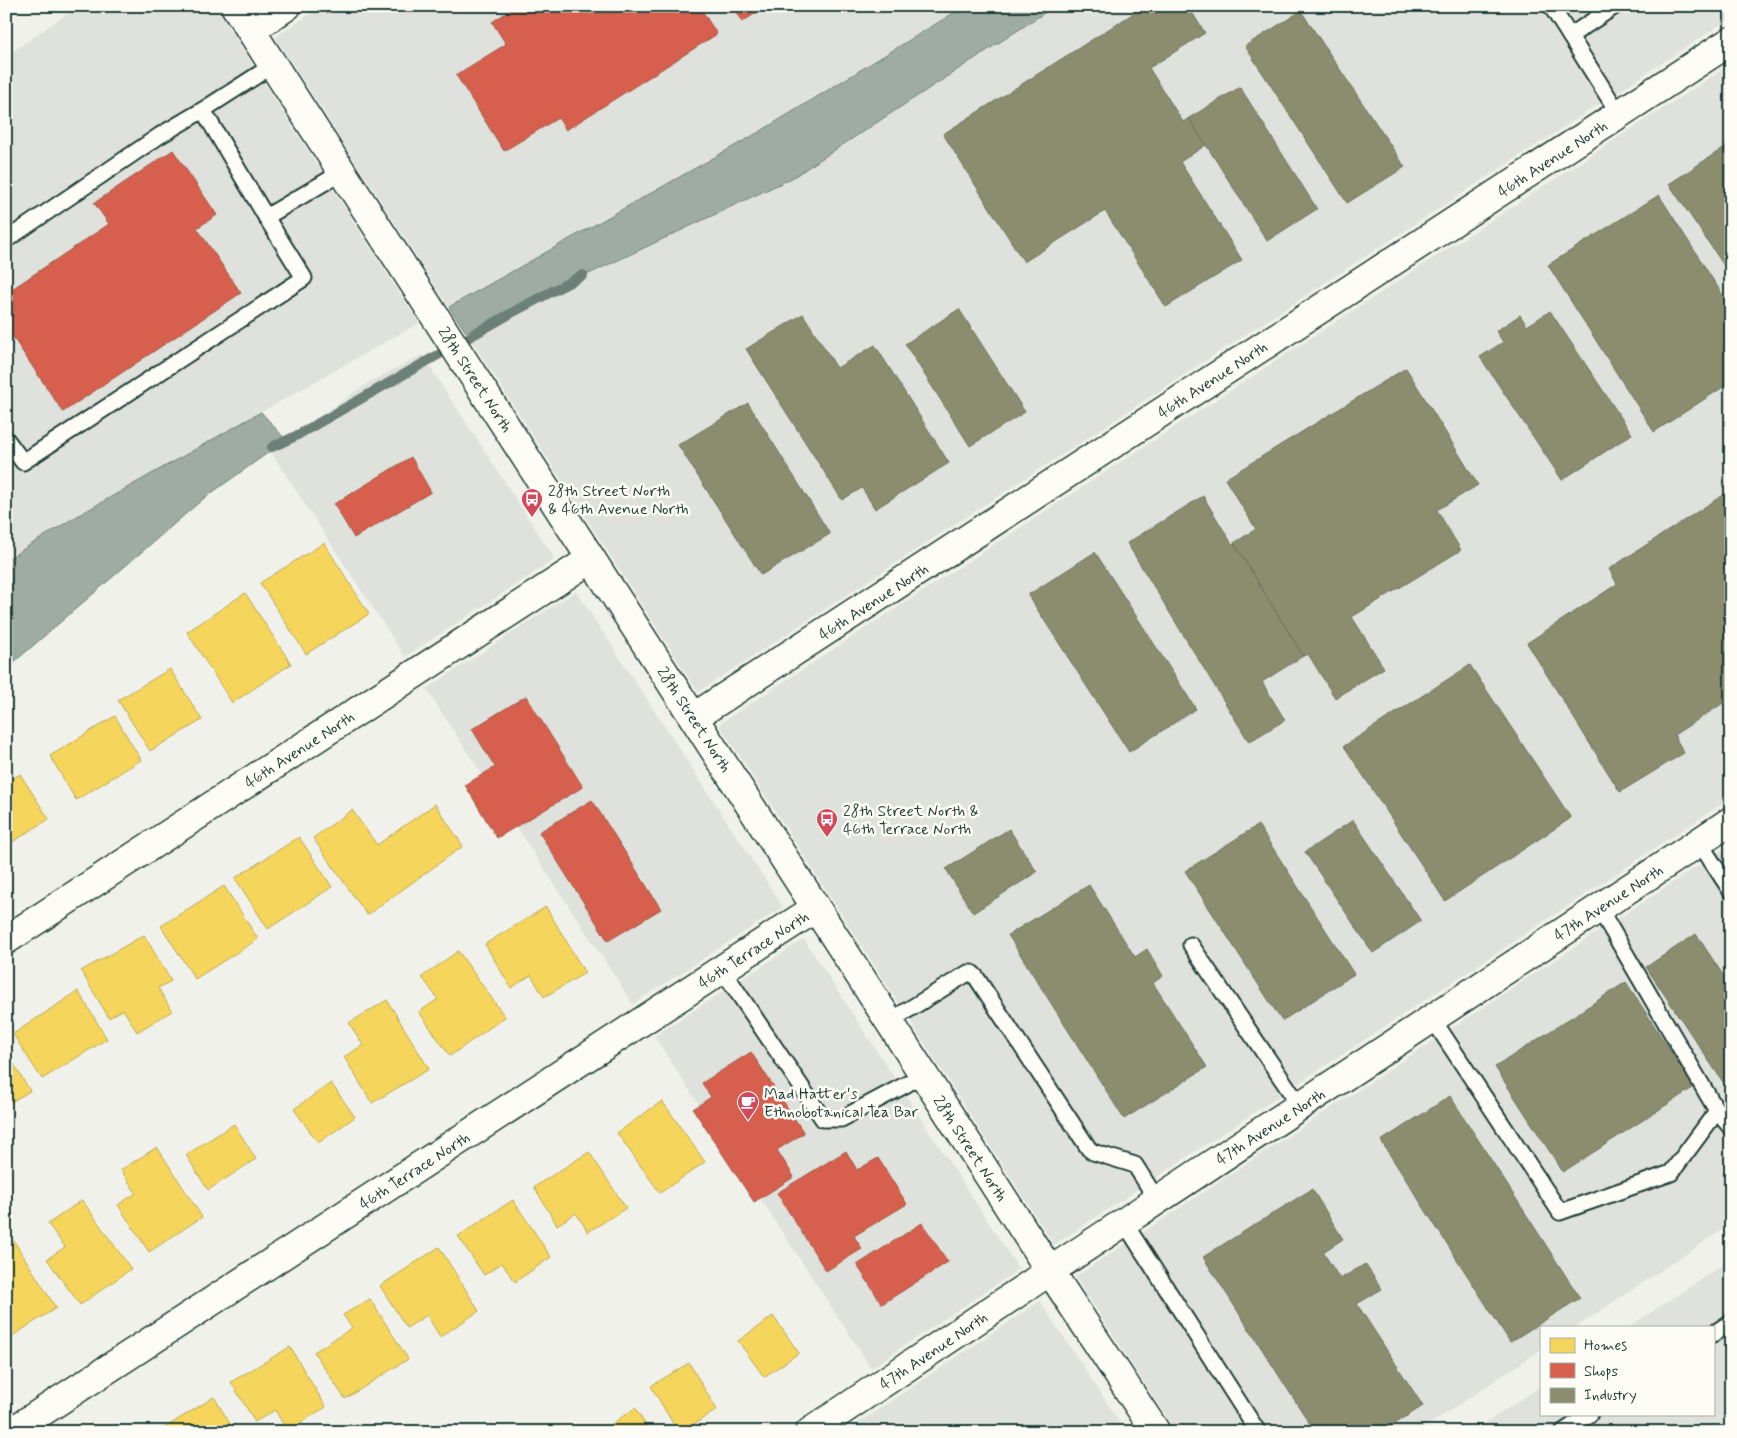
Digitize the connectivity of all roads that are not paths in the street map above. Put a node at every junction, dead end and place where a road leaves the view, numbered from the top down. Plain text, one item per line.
1 (235, 6) edge
2 (287, 6) edge
3 (1551, 6) edge
4 (1615, 6) edge
5 (251, 30) junction
6 (1570, 36) junction
7 (1728, 48) edge
8 (273, 65) junction
9 (202, 110) junction
10 (1619, 114) junction
11 (342, 172) junction
12 (266, 217) junction
13 (6, 240) edge
14 (6, 439) edge
15 (591, 559) junction
16 (694, 718) junction
17 (1731, 821) edge
18 (1698, 842) junction
19 (1731, 891) edge
20 (816, 908) junction
21 (1599, 908) junction
22 (6, 940) edge
23 (1191, 945) dead end
24 (722, 969) junction
25 (1432, 1018) junction
26 (890, 1021) junction
27 (923, 1073) junction
28 (1300, 1106) junction
29 (1718, 1111) junction
30 (1731, 1128) edge
31 (1157, 1200) junction
32 (1124, 1222) junction
33 (1050, 1271) junction
34 (1731, 1322) edge
35 (1714, 1333) edge
36 (1587, 1416) edge
37 (11, 1432) edge
38 (810, 1432) edge
39 (1156, 1432) edge
40 (1258, 1432) edge
41 (1563, 1432) edge

1 - 5 street, 28th Street North
2 - 5 street
3 - 6 lane
4 - 6 lane
5 - 8 street, 28th Street North
6 - 10 lane
7 - 10 street, 46th Avenue North
8 - 9 lane
8 - 11 street, 28th Street North
9 - 12 lane
9 - 13 lane
10 - 16 street, 46th Avenue North
11 - 12 lane
11 - 15 street, 28th Street North
12 - 14 lane
15 - 16 street, 28th Street North
15 - 22 street, 46th Avenue North
16 - 20 street, 28th Street North
17 - 18 street, 47th Avenue North
18 - 19 lane
18 - 21 street, 47th Avenue North
20 - 24 street, 46th Terrace North
20 - 26 street, 28th Street North
21 - 25 street, 47th Avenue North
21 - 29 lane
23 - 28 lane
24 - 27 lane
24 - 37 street, 46th Terrace North
25 - 28 street, 47th Avenue North
25 - 29 lane
26 - 27 street, 28th Street North
26 - 31 lane
27 - 33 street, 28th Street North
28 - 31 street, 47th Avenue North
29 - 30 lane
31 - 32 street, 47th Avenue North
32 - 33 street, 47th Avenue North
32 - 40 lane
33 - 38 street, 47th Avenue North
33 - 39 street, 28th Street North
34 - 35 lane
36 - 41 lane

